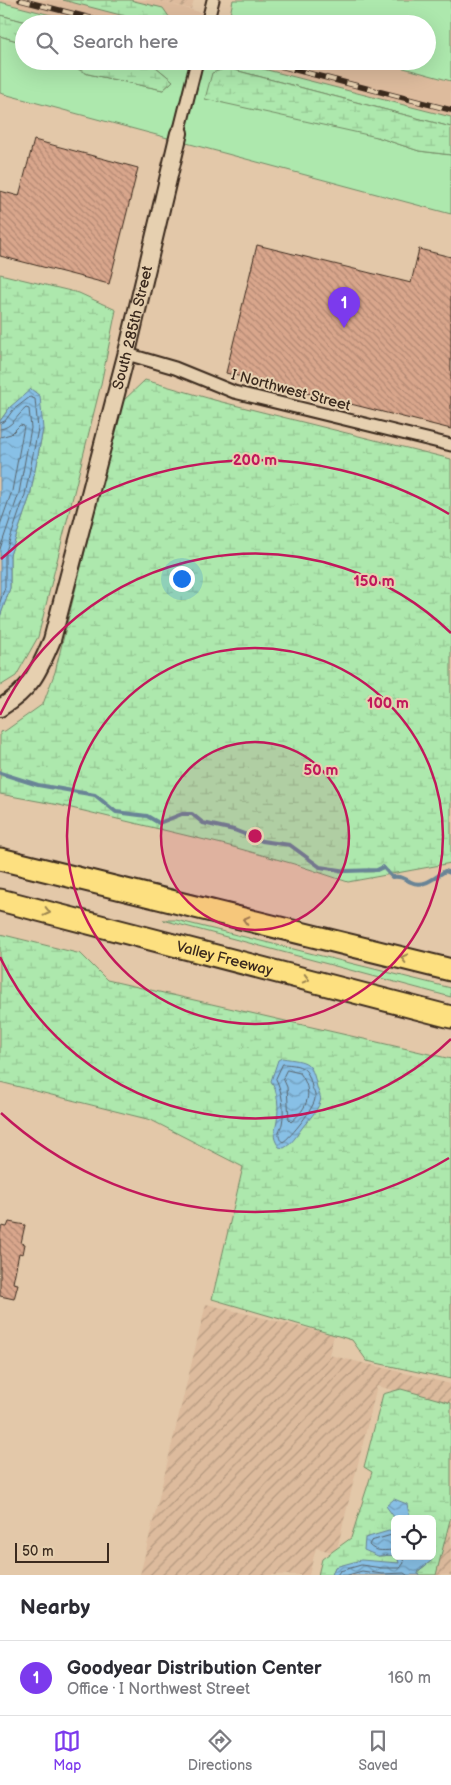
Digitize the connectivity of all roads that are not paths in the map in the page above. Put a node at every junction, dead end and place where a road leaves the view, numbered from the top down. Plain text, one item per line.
1 (213, 0) edge
2 (210, 15) edge
3 (196, 70) edge
4 (178, 133) joint
5 (127, 354) junction
6 (451, 445) edge
7 (0, 708) edge
8 (0, 859) edge
9 (0, 900) edge
10 (451, 970) edge
11 (451, 1017) edge

1 - 2 street
3 - 4 street, South 285th Street
4 - 5 street, South 285th Street
5 - 6 street, I Northwest Street
5 - 7 street, South 285th Street
10 -> 8 highway
9 -> 11 highway, Valley Freeway

